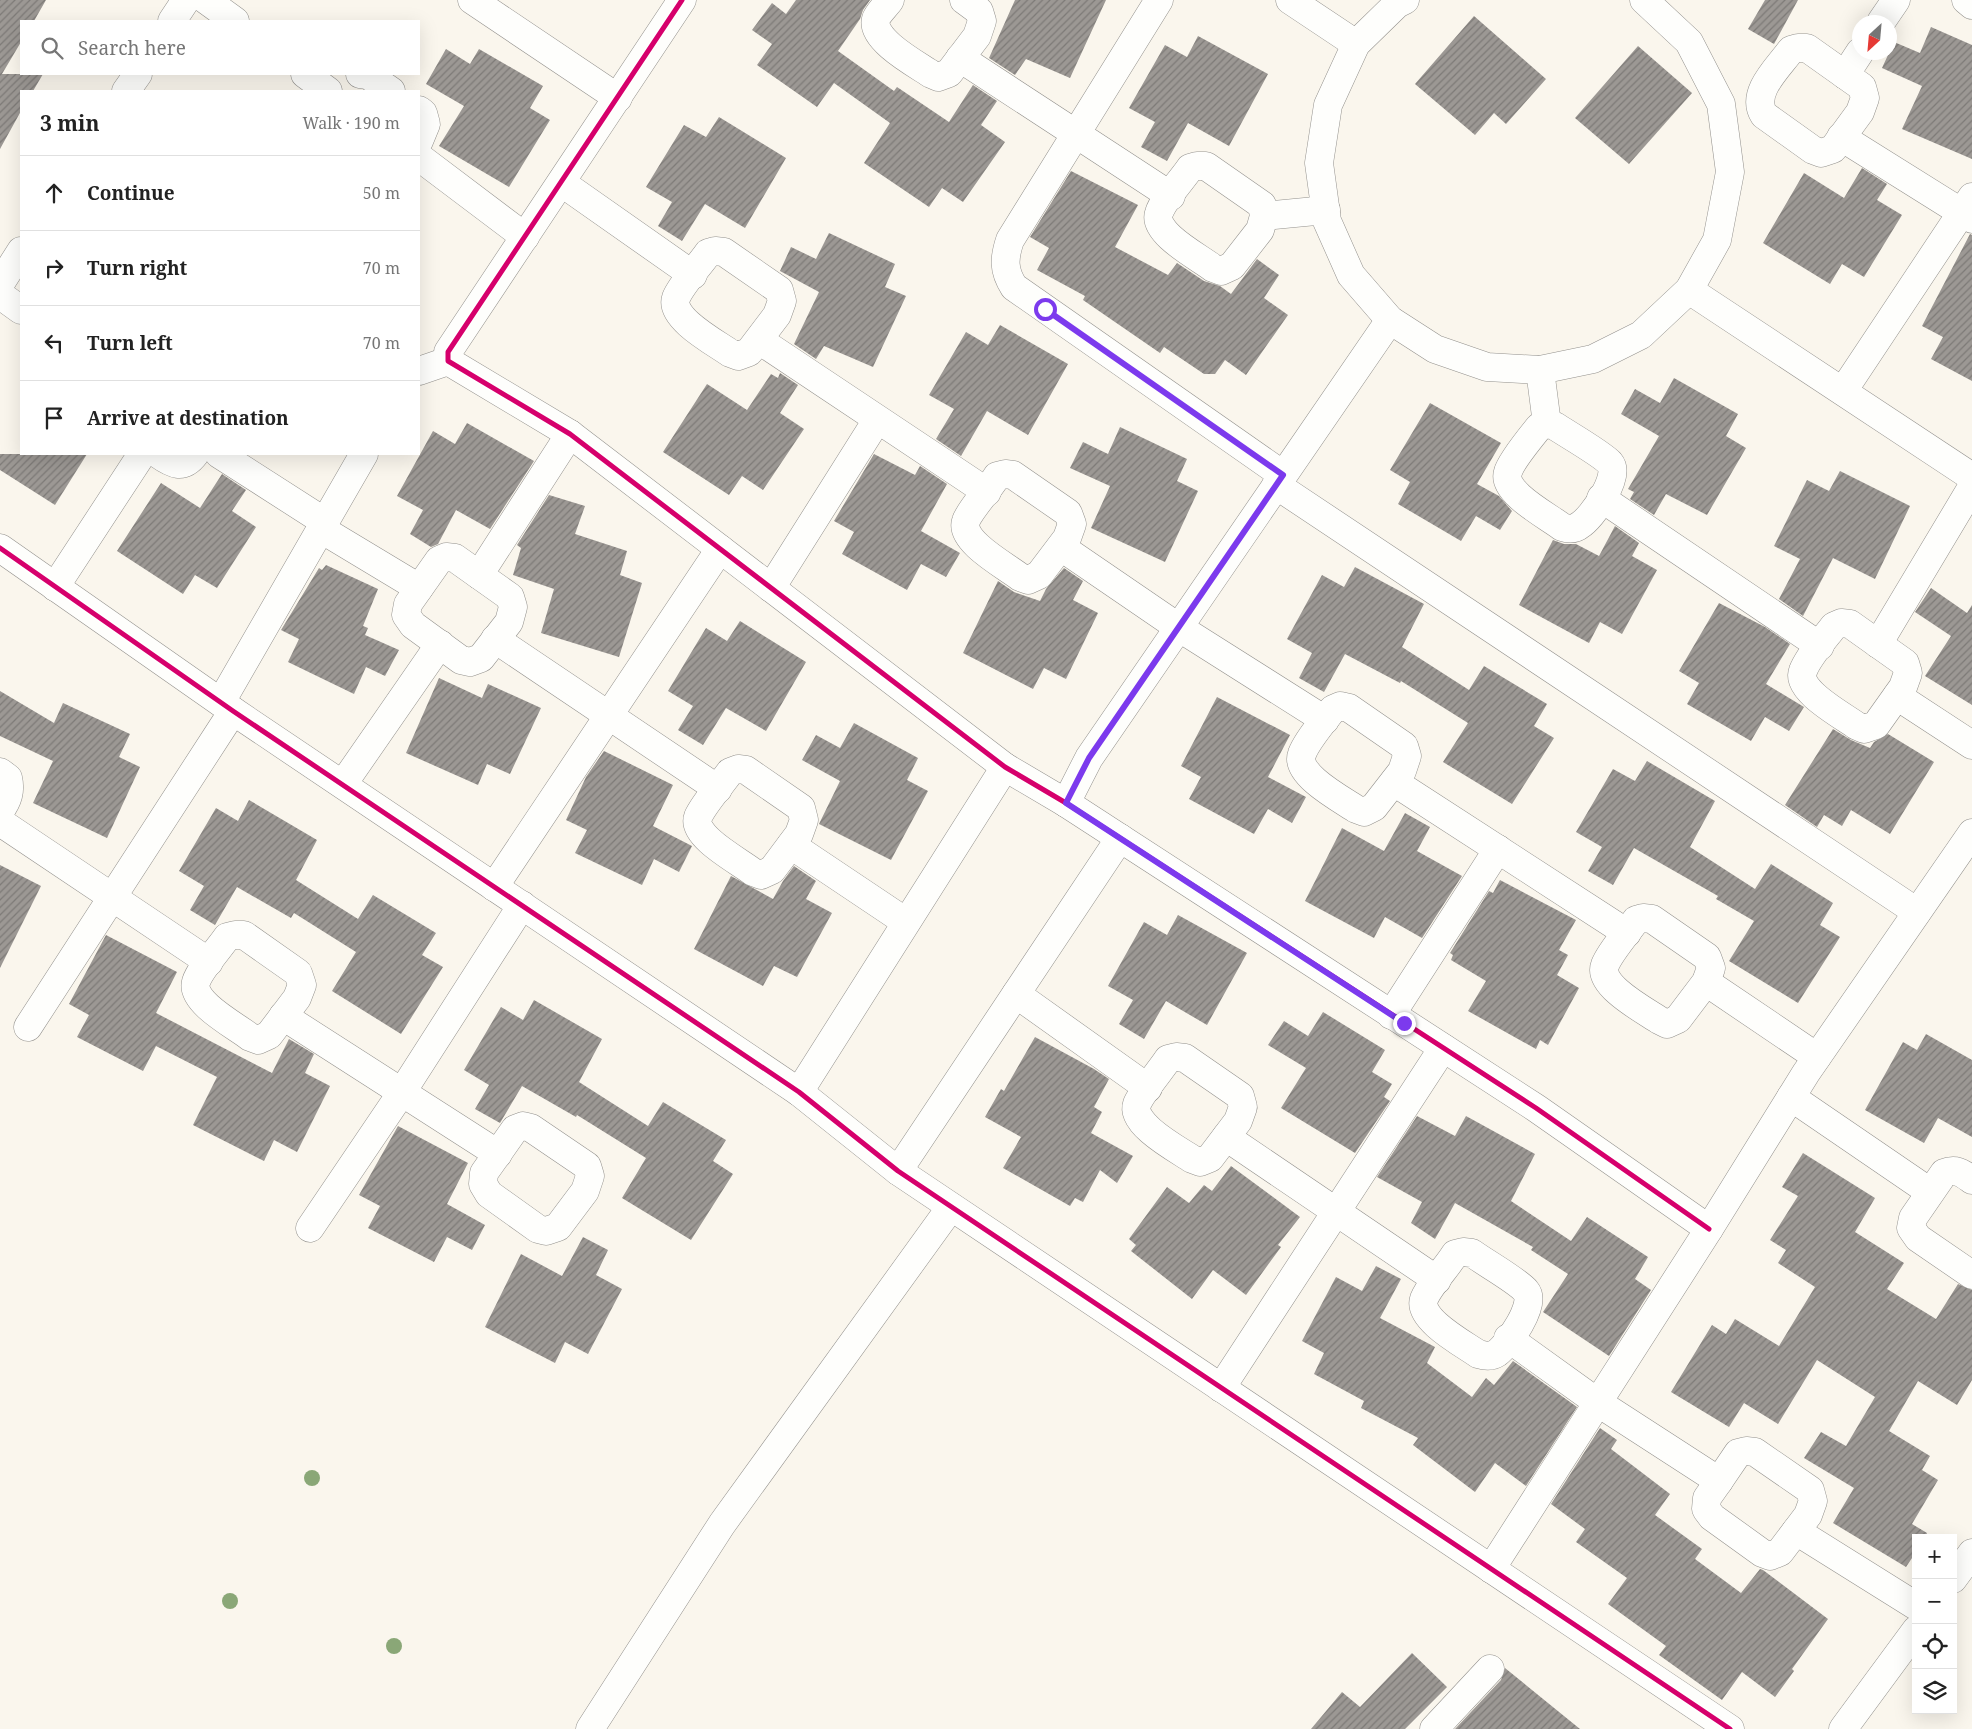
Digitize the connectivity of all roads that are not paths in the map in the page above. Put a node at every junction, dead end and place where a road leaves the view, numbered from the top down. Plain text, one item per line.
1 (186, 0) edge
2 (206, 0) edge
3 (472, 0) edge
4 (682, 0) edge
5 (964, 0) edge
6 (1160, 0) edge
7 (1290, 0) edge
8 (1405, 0) edge
9 (1644, 0) edge
10 (1896, 0) edge
11 (1966, 0) edge
12 (888, 1) edge
13 (1972, 4) edge
14 (1886, 15) edge
15 (173, 20) edge
16 (234, 20) edge
17 (1356, 44) junction
18 (960, 58) junction
19 (1855, 60) edge
20 (137, 75) edge
21 (306, 75) edge
22 (355, 75) edge
23 (368, 75) edge
24 (1845, 75) junction
25 (127, 90) edge
26 (327, 90) edge
27 (341, 90) edge
28 (390, 90) edge
29 (618, 98) junction
30 (1759, 106) junction
31 (420, 111) edge
32 (1723, 119) junction
33 (1075, 134) junction
34 (1841, 137) junction
35 (420, 139) edge
36 (420, 157) edge
37 (562, 183) junction
38 (1170, 196) junction
39 (1968, 209) edge
40 (1326, 210) junction
41 (1264, 216) junction
42 (525, 237) junction
43 (20, 253) edge
44 (692, 275) junction
45 (0, 284) edge
46 (1689, 290) junction
47 (0, 295) edge
48 (20, 309) edge
49 (1390, 320) junction
50 (759, 340) junction
51 (448, 360) junction
52 (1540, 370) junction
53 (420, 371) edge
54 (1843, 392) junction
55 (877, 420) junction
56 (1547, 424) junction
57 (570, 434) junction
58 (141, 455) edge
59 (159, 455) edge
60 (194, 455) edge
61 (220, 455) edge
62 (363, 455) edge
63 (1972, 477) edge
64 (1280, 480) junction
65 (1972, 487) edge
66 (986, 492) junction
67 (1601, 498) junction
68 (323, 525) junction
69 (1061, 547) junction
70 (0, 548) edge
71 (720, 549) junction
72 (479, 575) junction
73 (56, 587) junction
74 (419, 588) junction
75 (771, 588) junction
76 (1178, 627) junction
77 (495, 639) junction
78 (440, 644) junction
79 (1878, 644) junction
80 (1820, 646) junction
81 (1897, 696) junction
82 (227, 707) junction
83 (608, 716) junction
84 (1325, 720) junction
85 (1972, 745) edge
86 (1005, 767) junction
87 (0, 772) edge
88 (1394, 782) junction
89 (343, 784) junction
90 (718, 789) junction
91 (1066, 803) junction
92 (0, 811) edge
93 (0, 822) edge
94 (1972, 833) edge
95 (1120, 838) junction
96 (791, 845) junction
97 (1498, 849) junction
98 (494, 887) junction
99 (111, 897) junction
100 (522, 906) junction
101 (1917, 912) junction
102 (906, 922) junction
103 (1627, 933) junction
104 (209, 962) junction
105 (1706, 982) junction
106 (1016, 994) junction
107 (1392, 1014) junction
108 (284, 1016) junction
109 (28, 1027) dead end
110 (1443, 1048) junction
111 (1817, 1057) junction
112 (1148, 1088) junction
113 (402, 1092) junction
114 (799, 1092) junction
115 (1791, 1097) junction
116 (1226, 1137) junction
117 (498, 1154) dead end
118 (898, 1171) junction
119 (1972, 1180) edge
120 (1930, 1192) junction
121 (951, 1207) junction
122 (1335, 1213) junction
123 (310, 1228) dead end
124 (1709, 1229) junction
125 (1972, 1275) edge
126 (1437, 1280) junction
127 (1508, 1338) junction
128 (1221, 1388) junction
129 (1597, 1402) junction
130 (1719, 1481) junction
131 (1796, 1531) junction
132 (1972, 1553) edge
133 (1491, 1569) junction
134 (1957, 1574) edge
135 (1912, 1604) edge
136 (1912, 1635) edge
137 (1490, 1668) dead end
138 (590, 1729) edge
139 (1434, 1729) edge
140 (1730, 1729) edge
141 (1843, 1729) edge

1 - 15 street
2 - 16 street
3 - 29 street
4 - 29 street
5 - 18 street
6 - 33 street
7 - 17 street
8 - 17 street
9 - 32 street
10 - 14 street
11 - 13 street
12 - 18 street
17 - 40 street
18 - 33 street
19 - 24 street
20 - 25 street
21 - 26 street
22 - 27 street
23 - 28 street
24 - 30 street
24 - 34 street
29 - 37 street
30 - 32 street
30 - 34 street
31 - 35 street
32 - 46 street
33 - 38 street
33 - 64 street
34 - 39 street
36 - 42 street
37 - 42 street
37 - 44 street
38 - 41 street
38 - 41 street
39 - 54 street
40 - 41 street
40 - 49 street
42 - 51 street
43 - 45 street
44 - 50 street
44 - 50 street
46 - 52 street
46 - 54 street
47 - 48 street
49 - 52 street
49 - 64 street
50 - 55 street
51 - 53 street
51 - 57 street
52 - 56 street
54 - 63 street
55 - 66 street
55 - 75 street
56 - 67 street
56 - 67 street
57 - 71 street
57 - 72 street
58 - 73 street
59 - 60 street
61 - 68 street
62 - 68 street
64 - 76 street
64 - 101 street
65 - 79 street
66 - 69 street
66 - 69 street
67 - 80 street
68 - 74 street
68 - 82 street
69 - 76 street
70 - 73 street
71 - 75 street
71 - 83 street
72 - 74 street
72 - 77 street
73 - 82 street
74 - 78 street
75 - 86 street
76 - 84 street
76 - 91 street
77 - 78 street
77 - 83 street
78 - 89 street
79 - 80 street
79 - 81 street
80 - 81 street
81 - 85 street
82 - 89 street
82 - 99 street
83 - 90 street
83 - 98 street
84 - 88 street
84 - 88 street
86 - 91 street
86 - 102 street
87 - 92 street
88 - 97 street
89 - 98 street
90 - 96 street
90 - 96 street
91 - 95 street
93 - 99 street
94 - 101 street
95 - 106 street
95 - 107 street
96 - 102 street
97 - 103 street
97 - 107 street
98 - 100 street
99 - 104 street
99 - 109 street
100 - 113 street
100 - 114 street
101 - 111 street
102 - 114 street
103 - 105 street
103 - 105 street
104 - 108 street
104 - 108 street
105 - 111 street
106 - 112 street
106 - 118 street
107 - 110 street
108 - 113 street
110 - 122 street
110 - 124 street
111 - 115 street
112 - 116 street
112 - 116 street
113 - 117 street
113 - 123 street
114 - 118 street
115 - 120 street
115 - 124 street
116 - 122 street
118 - 121 street
119 - 120 street
120 - 125 street
121 - 128 street
121 - 138 street
122 - 126 street
122 - 128 street
124 - 129 street
126 - 127 street
126 - 127 street
127 - 129 street
128 - 133 street
129 - 130 street
129 - 133 street
130 - 131 street
130 - 131 street
131 - 135 street
132 - 134 street
133 - 140 street
136 - 141 street
137 - 139 street

